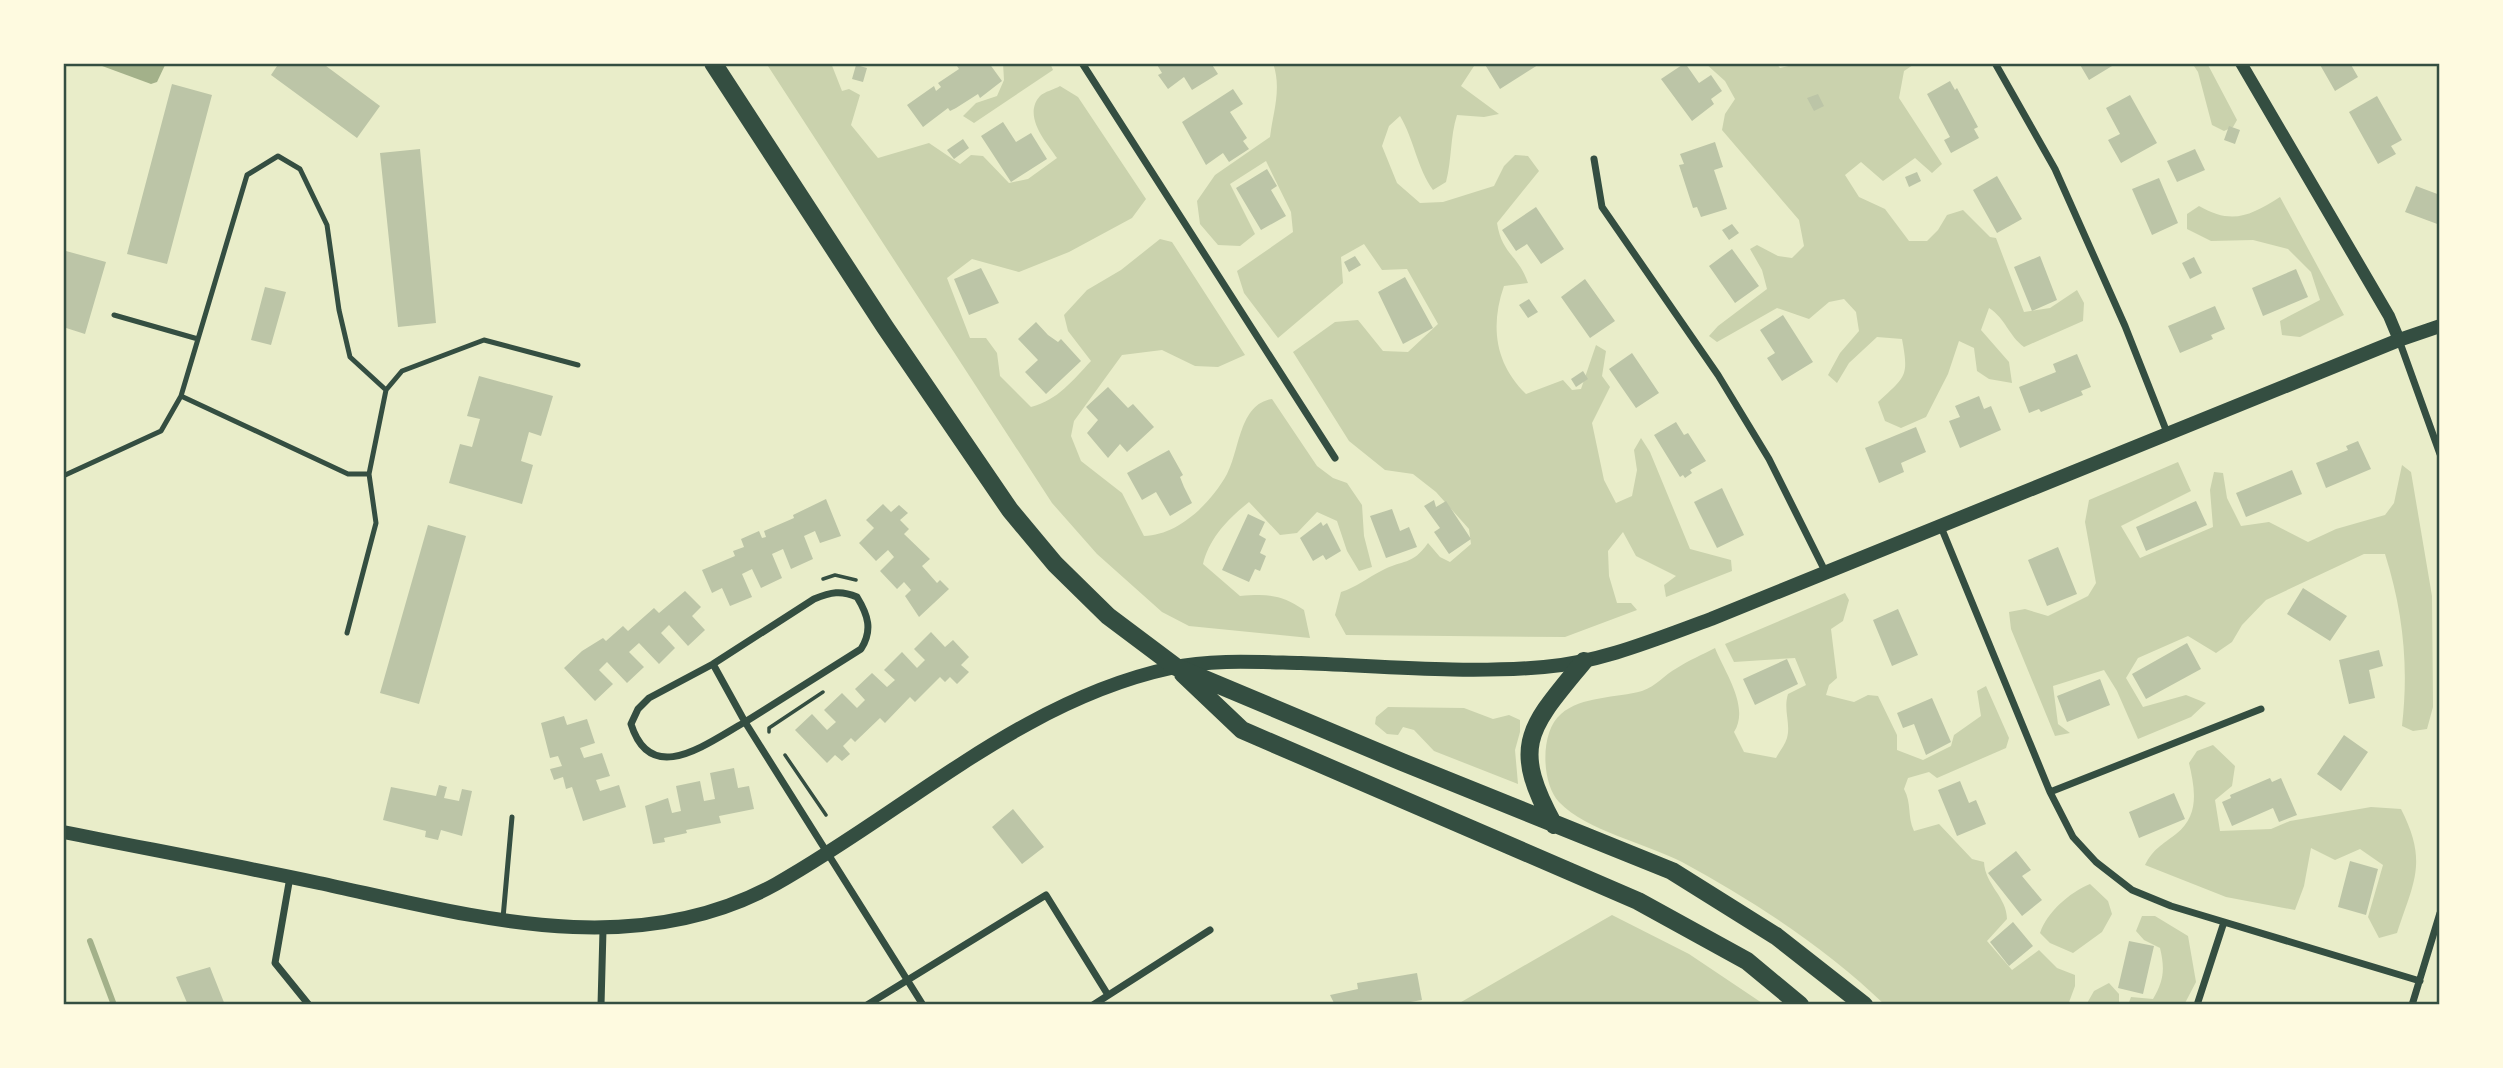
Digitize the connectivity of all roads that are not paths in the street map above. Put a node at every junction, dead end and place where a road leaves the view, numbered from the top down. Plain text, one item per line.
1 (713, 63) edge
2 (1082, 63) edge
3 (1995, 63) edge
4 (2241, 63) edge
5 (1594, 159) dead end
6 (114, 315) dead end
7 (2440, 326) edge
8 (198, 339) junction
9 (2399, 340) junction
10 (578, 365) dead end
11 (386, 390) junction
12 (181, 396) junction
13 (2168, 436) junction
14 (2440, 454) edge
15 (1335, 457) dead end
16 (369, 474) junction
17 (63, 477) edge
18 (1941, 527) junction
19 (1826, 573) junction
20 (348, 633) dead end
21 (1584, 661) junction
22 (713, 664) junction
23 (1176, 667) junction
24 (2262, 709) dead end
25 (745, 722) junction
26 (2050, 792) junction
27 (512, 817) dead end
28 (1554, 825) junction
29 (63, 832) edge
30 (828, 853) junction
31 (290, 877) junction
32 (2440, 914) edge
33 (503, 921) junction
34 (2224, 922) junction
35 (603, 930) junction
36 (1210, 930) dead end
37 (907, 979) junction
38 (2420, 981) junction
39 (1108, 995) junction
40 (309, 1005) edge
41 (601, 1005) edge
42 (867, 1005) edge
43 (923, 1005) edge
44 (1093, 1005) edge
45 (1800, 1005) edge
46 (1864, 1005) edge
47 (2197, 1005) edge
48 (2412, 1005) edge

1 - 23 main road
2 - 15 street
3 - 13 street
4 - 9 street
5 - 19 street
6 - 8 lane
7 - 9 main road
8 - 11 lane
8 - 12 lane
9 - 13 main road
9 - 14 street
10 - 11 lane
11 - 16 lane
12 - 16 lane
12 - 17 lane
13 - 18 main road
16 - 20 lane
18 - 19 main road
18 - 26 street
19 - 21 main road
21 - 23 main road
21 - 28 main road
22 - 25 street
22 - 25 street
22 - 25 street
23 - 28 main road
23 - 30 main road
23 - 45 main road
24 - 26 street
25 - 30 street
26 - 34 street
27 - 33 lane
28 - 46 main road
29 - 31 main road
30 - 35 main road
30 - 37 street
31 - 33 main road
31 - 40 street
32 - 38 street
33 - 35 main road
34 - 38 street
34 - 47 street
35 - 41 street
36 - 39 street
37 - 39 street
37 - 42 street
37 - 43 street
38 - 48 street
39 - 44 street

